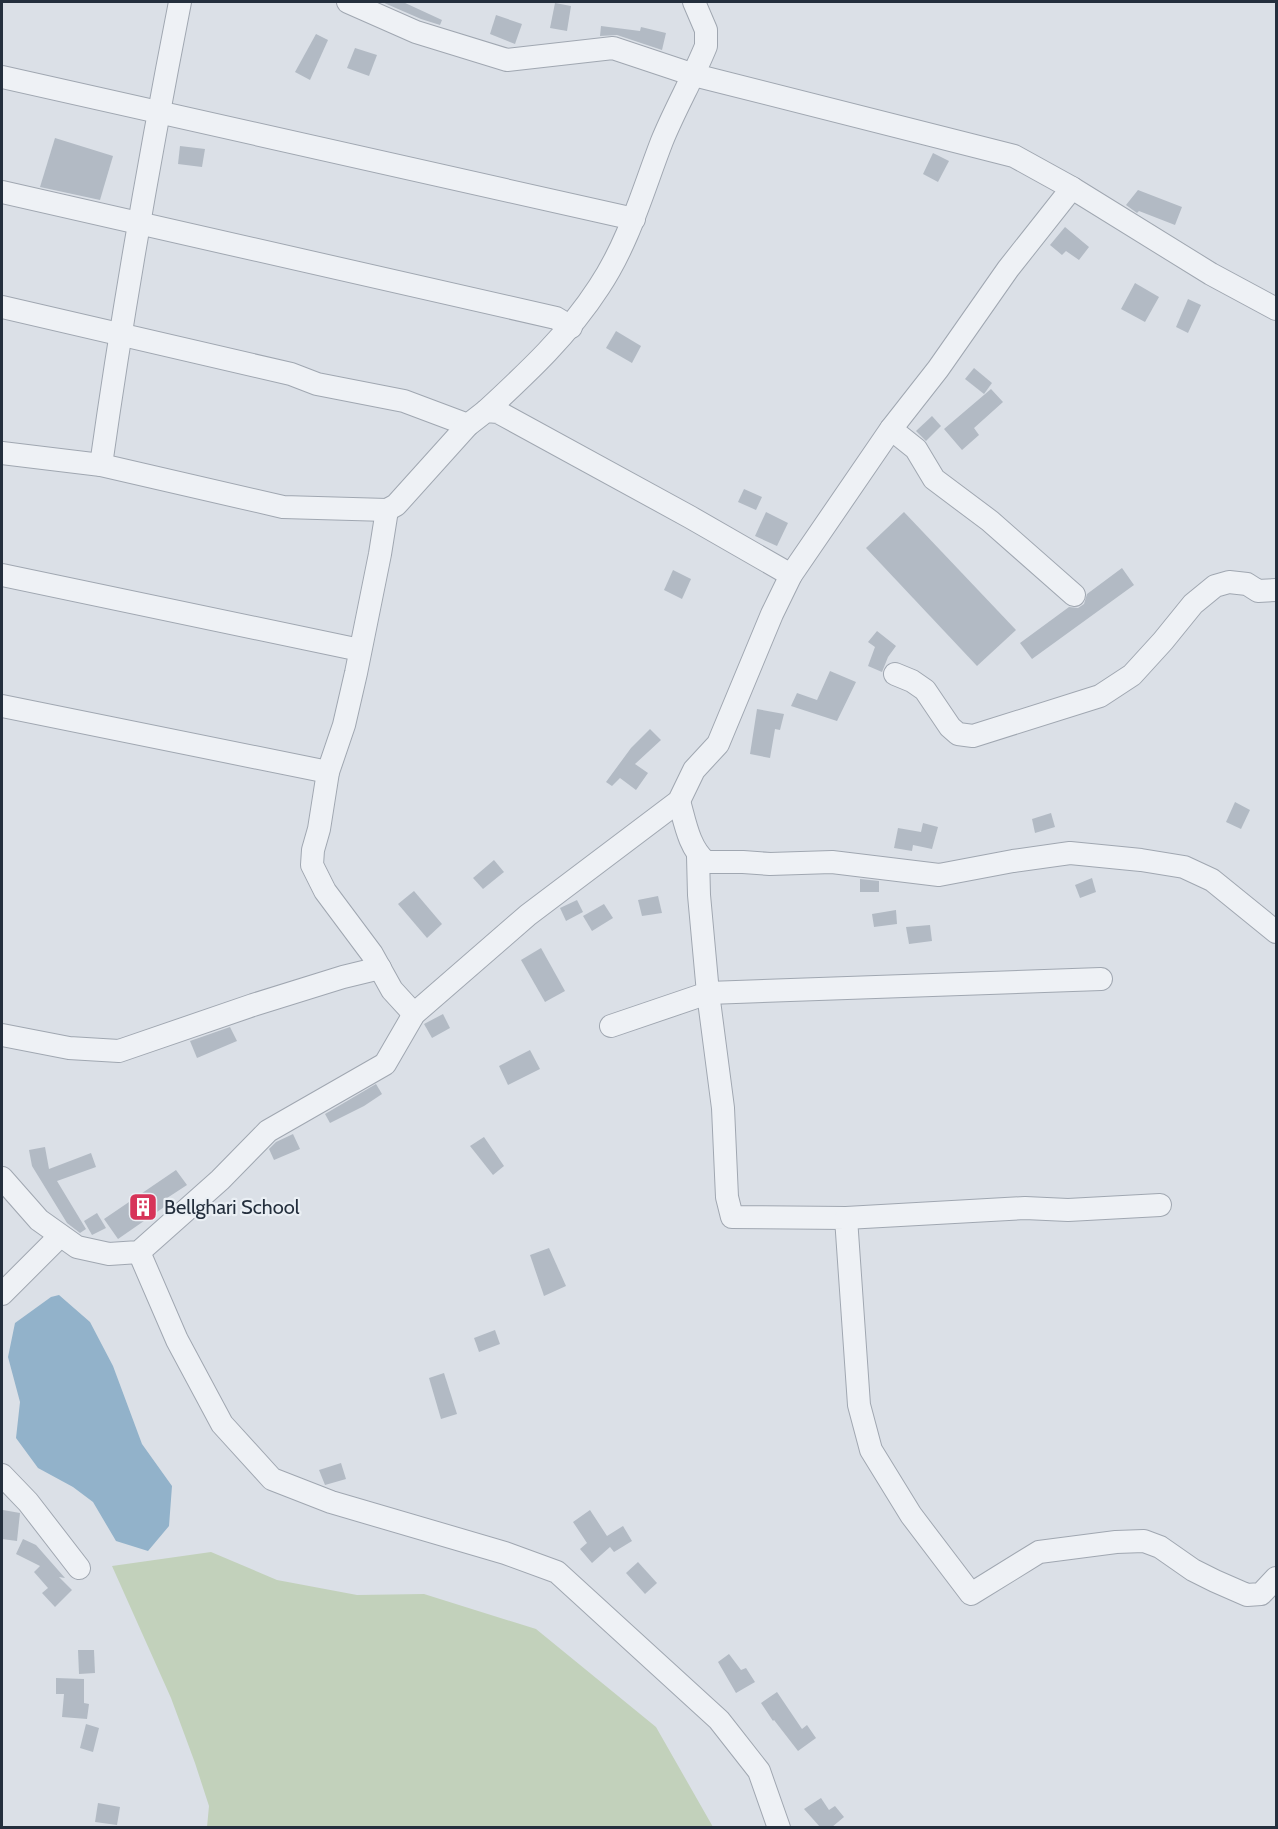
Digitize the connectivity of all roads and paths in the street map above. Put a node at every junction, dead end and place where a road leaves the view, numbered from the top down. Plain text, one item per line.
1 (180, 2) edge
2 (348, 2) edge
3 (694, 2) edge
4 (694, 75) junction
5 (2, 77) edge
6 (158, 113) junction
7 (1072, 188) junction
8 (2, 192) edge
9 (634, 219) junction
10 (139, 223) junction
11 (2, 307) edge
12 (1276, 309) edge
13 (571, 327) junction
14 (120, 336) junction
15 (486, 411) junction
16 (468, 425) junction
17 (891, 429) junction
18 (2, 453) edge
19 (101, 465) junction
20 (387, 510) junction
21 (2, 575) edge
22 (791, 575) junction
23 (1276, 590) edge
24 (1074, 595) dead end
25 (360, 650) junction
26 (895, 674) dead end
27 (2, 706) edge
28 (328, 772) junction
29 (679, 801) junction
30 (698, 856) junction
31 (1276, 932) edge
32 (380, 968) junction
33 (1101, 979) dead end
34 (708, 993) junction
35 (414, 1014) junction
36 (611, 1026) dead end
37 (2, 1035) edge
38 (2, 1178) edge
39 (1161, 1205) dead end
40 (846, 1218) junction
41 (60, 1236) junction
42 (139, 1252) junction
43 (2, 1294) edge
44 (2, 1475) edge
45 (79, 1568) dead end
46 (1276, 1578) edge
47 (779, 1827) edge

1 - 6 street
2 - 4 street
3 - 4 street
4 - 7 street
4 - 9 street
5 - 6 street
6 - 9 street
6 - 10 street
7 - 12 street
7 - 17 street
8 - 10 street
9 - 13 street
10 - 13 street
10 - 14 street
11 - 14 street
13 - 15 street
14 - 16 street
14 - 19 street
15 - 16 street
15 - 22 street
16 - 20 street
17 - 22 street
17 - 24 street
18 - 19 street
19 - 20 street
20 - 25 street
21 - 25 street
22 - 29 street
23 - 26 street
25 - 28 street
27 - 28 street
28 - 32 street
29 - 30 street
29 - 35 street
30 - 31 street
30 - 34 street
32 - 35 street
32 - 37 street
33 - 34 street
34 - 36 street
34 - 40 street
35 - 42 street
38 - 41 street
39 - 40 street
40 - 46 street
41 - 42 street
41 - 43 street
42 - 47 street
44 - 45 street

